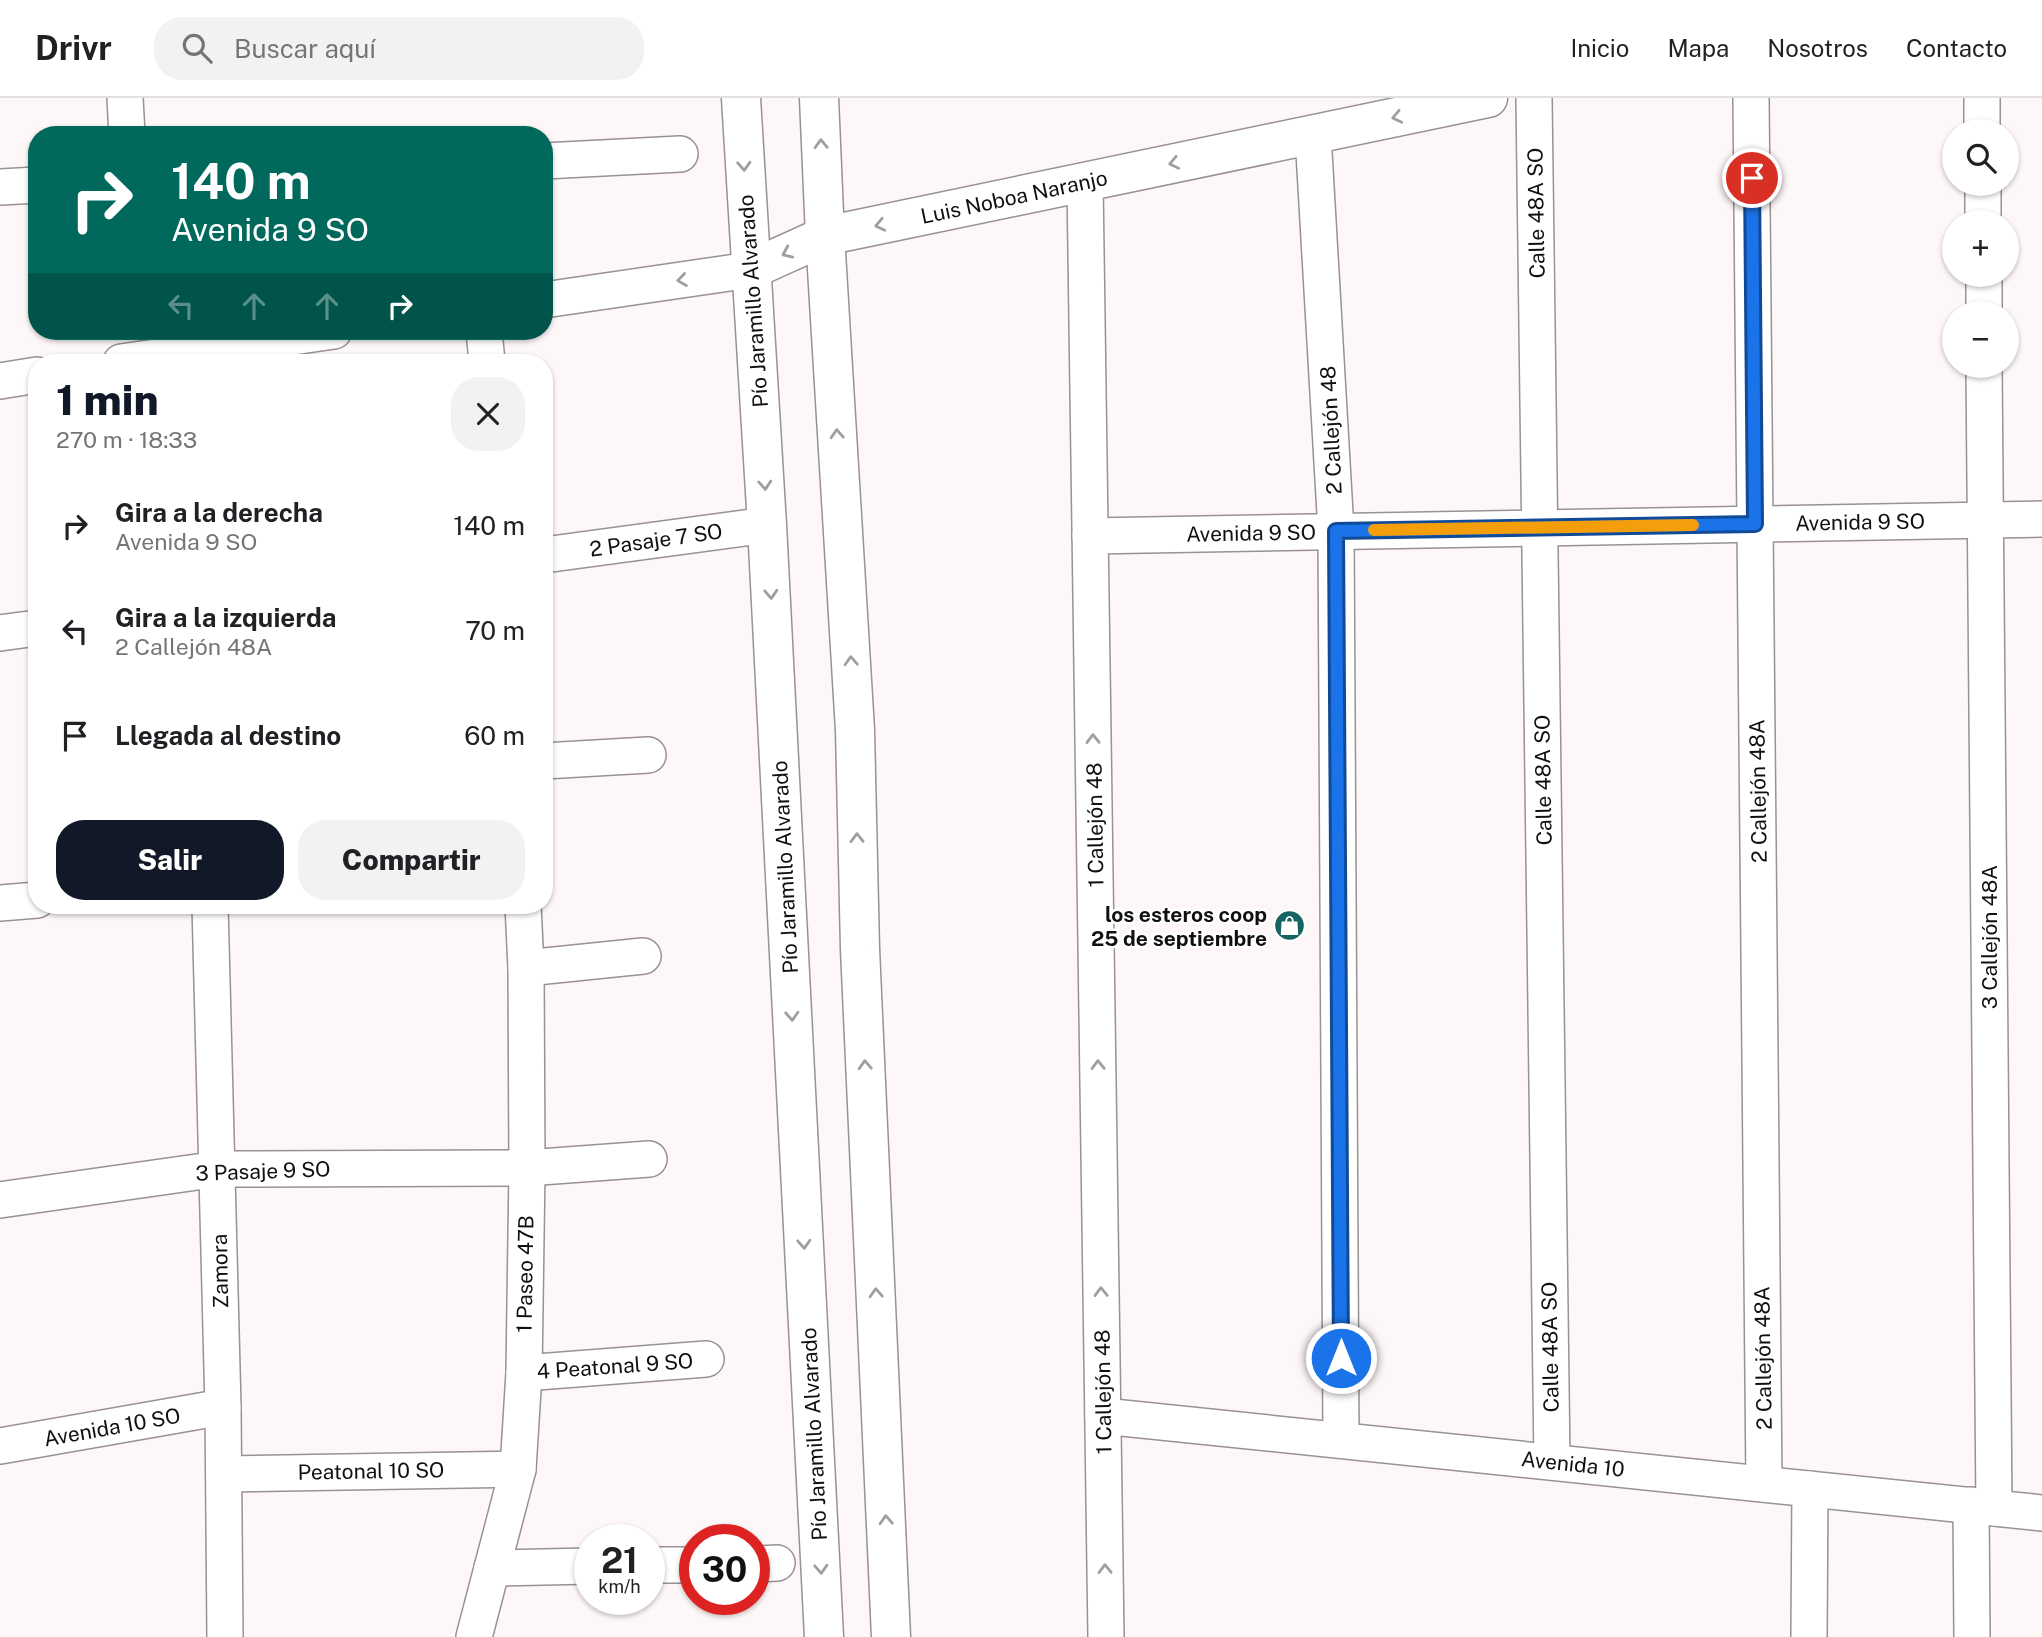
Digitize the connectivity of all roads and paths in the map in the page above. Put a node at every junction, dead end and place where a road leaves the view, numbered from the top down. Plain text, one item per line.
1 (125, 98) edge
2 (741, 98) edge
3 (819, 98) edge
4 (1488, 98) edge
5 (1534, 98) edge
6 (1751, 98) edge
7 (1982, 98) edge
8 (1982, 119) edge
9 (127, 126) edge
10 (1313, 135) junction
11 (680, 155) dead end
12 (553, 161) edge
13 (1085, 182) junction
14 (28, 185) edge
15 (0, 187) edge
16 (825, 236) junction
17 (750, 270) junction
18 (553, 299) edge
19 (243, 340) edge
20 (132, 351) edge
21 (28, 376) edge
22 (1984, 378) edge
23 (0, 381) edge
24 (2042, 519) edge
25 (1986, 520) junction
26 (1755, 524) junction
27 (767, 525) junction
28 (1540, 528) junction
29 (1336, 531) junction
30 (1090, 537) junction
31 (553, 554) edge
32 (28, 629) edge
33 (0, 633) edge
34 (648, 755) dead end
35 (553, 760) edge
36 (28, 901) edge
37 (0, 903) edge
38 (211, 914) edge
39 (523, 914) edge
40 (643, 956) dead end
41 (526, 968) junction
42 (649, 1158) dead end
43 (527, 1168) junction
44 (218, 1169) junction
45 (0, 1200) edge
46 (706, 1359) dead end
47 (524, 1373) junction
48 (223, 1407) junction
49 (1103, 1416) junction
50 (1341, 1440) junction
51 (0, 1446) edge
52 (1552, 1462) junction
53 (518, 1469) junction
54 (223, 1474) junction
55 (1764, 1484) junction
56 (1810, 1489) junction
57 (1982, 1507) junction
58 (2042, 1513) edge
59 (574, 1566) edge
60 (492, 1568) junction
61 (225, 1637) edge
62 (474, 1637) edge
63 (824, 1637) edge
64 (891, 1637) edge
65 (1107, 1637) edge
66 (1809, 1637) edge
67 (1972, 1637) edge

1 - 9 street
2 -> 17 main road, Pío Jaramillo Alvarado
16 -> 3 main road
4 -> 10 main road, Luis Noboa Naranjo
5 - 28 street, Calle 48A SO
6 - 26 street, 2 Callejón 48A
7 - 8 street
10 -> 13 main road, Luis Noboa Naranjo
10 - 29 street, 2 Callejón 48
11 - 12 street
13 -> 16 main road, Luis Noboa Naranjo
13 - 30 street, 1 Callejón 48
14 - 15 street
16 -> 17 main road, Luis Noboa Naranjo
64 -> 16 main road
17 -> 18 street, Luis Noboa Naranjo
17 -> 27 main road, Pío Jaramillo Alvarado
19 - 20 street
21 - 23 street
22 - 25 street, 3 Callejón 48A
24 - 25 street, Avenida 9 SO
25 - 26 street, Avenida 9 SO
25 - 57 street, 3 Callejón 48A
26 - 28 street, Avenida 9 SO
26 - 55 street, 2 Callejón 48A
27 - 31 street, 2 Pasaje 7 SO
27 -> 63 main road, Pío Jaramillo Alvarado
28 - 29 street, Avenida 9 SO
28 - 52 street, Calle 48A SO
29 - 30 street, Avenida 9 SO
29 - 50 street, 2 Callejón 48
49 -> 30 street, 1 Callejón 48
32 - 33 street
34 - 35 street
36 - 37 street
38 - 44 street, Zamora
39 - 41 street, 1 Paseo 47B
40 - 41 street
41 - 43 street, 1 Paseo 47B
42 - 43 street, 3 Pasaje 9 SO
43 - 44 street, 3 Pasaje 9 SO
43 - 47 street, 1 Paseo 47B
44 - 45 street, 3 Pasaje 9 SO
44 - 48 street, Zamora
46 - 47 street, 4 Peatonal 9 SO
47 - 53 street, 1 Paseo 47B
48 - 51 street, Avenida 10 SO
48 - 54 street, Zamora
49 - 50 street, Avenida 10
65 -> 49 street, 1 Callejón 48
50 - 52 street, Avenida 10
52 - 55 street, Avenida 10
53 - 54 street, Peatonal 10 SO
53 - 60 street, 1 Paseo 47B
54 - 61 street, Zamora
55 - 56 street, Avenida 10
56 - 57 street, Avenida 10
56 - 66 street
57 - 58 street, Avenida 10
57 - 67 street, 3 Callejón 48A
59 - 60 street
60 - 62 street, 1 Paseo 47B

